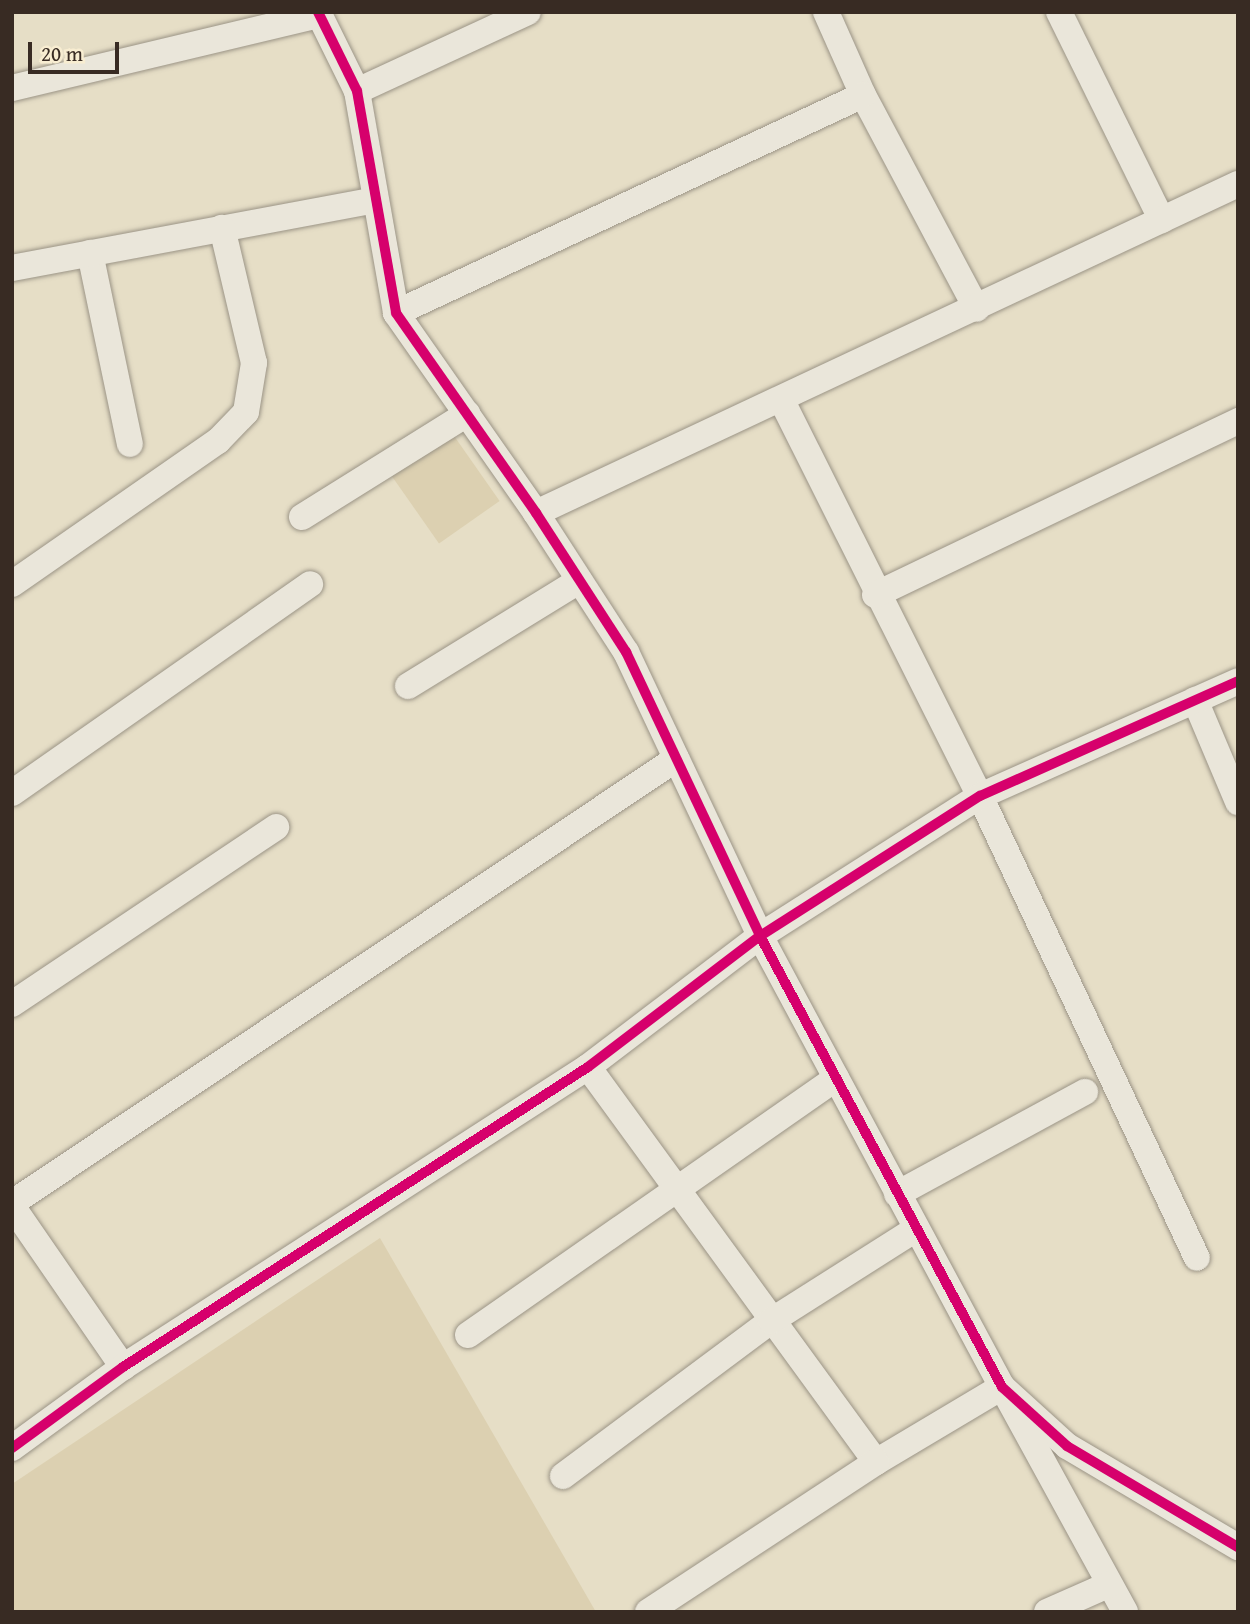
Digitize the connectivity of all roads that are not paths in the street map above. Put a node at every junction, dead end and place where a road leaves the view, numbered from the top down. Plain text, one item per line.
1 (528, 12) edge
2 (826, 12) edge
3 (1059, 12) edge
4 (318, 14) edge
5 (12, 88) edge
6 (357, 91) junction
7 (863, 95) junction
8 (1238, 184) edge
9 (374, 200) junction
10 (1162, 220) junction
11 (222, 228) junction
12 (90, 253) junction
13 (12, 268) edge
14 (977, 309) junction
15 (396, 313) junction
16 (782, 401) junction
17 (467, 414) junction
18 (1238, 421) edge
19 (130, 444) dead end
20 (536, 513) junction
21 (302, 517) dead end
22 (579, 581) junction
23 (12, 584) edge
24 (310, 584) dead end
25 (875, 595) junction
26 (1238, 681) edge
27 (408, 686) dead end
28 (1195, 700) junction
29 (676, 759) junction
30 (12, 793) edge
31 (980, 796) junction
32 (1238, 802) edge
33 (276, 827) dead end
34 (760, 936) junction
35 (12, 1004) edge
36 (588, 1067) junction
37 (836, 1077) junction
38 (1085, 1093) dead end
39 (677, 1192) junction
40 (897, 1194) junction
41 (12, 1205) edge
42 (916, 1229) junction
43 (1197, 1258) dead end
44 (771, 1321) junction
45 (468, 1335) dead end
46 (123, 1367) junction
47 (1002, 1387) junction
48 (12, 1448) edge
49 (876, 1462) junction
50 (562, 1476) dead end
51 (1238, 1547) edge
52 (1108, 1585) junction
53 (648, 1612) edge
54 (1047, 1612) edge
55 (1125, 1612) edge

1 - 6 street
2 - 7 street
3 - 10 street
4 - 5 street
4 - 6 street
6 - 9 street
7 - 14 street
7 - 15 street
8 - 10 street
9 - 11 street
9 - 15 street
10 - 14 street
11 - 12 street
11 - 23 street
12 - 13 street
12 - 19 street
14 - 16 street
15 - 17 street
16 - 20 street
16 - 25 street
17 - 20 street
17 - 21 street
18 - 25 street
20 - 22 street
22 - 27 street
22 - 29 street
24 - 30 street
25 - 31 street
26 - 28 street
28 - 31 street
28 - 32 street
29 - 34 street
29 - 41 street
31 - 34 street
31 - 43 street
33 - 35 street
34 - 36 street
34 - 37 street
36 - 39 street
36 - 46 street
37 - 39 street
37 - 40 street
38 - 40 street
39 - 44 street
39 - 45 street
40 - 42 street
41 - 46 street
42 - 44 street
42 - 47 street
44 - 49 street
44 - 50 street
46 - 48 street
47 - 49 street
47 - 51 street
47 - 52 street
49 - 53 street
52 - 54 street
52 - 55 street

